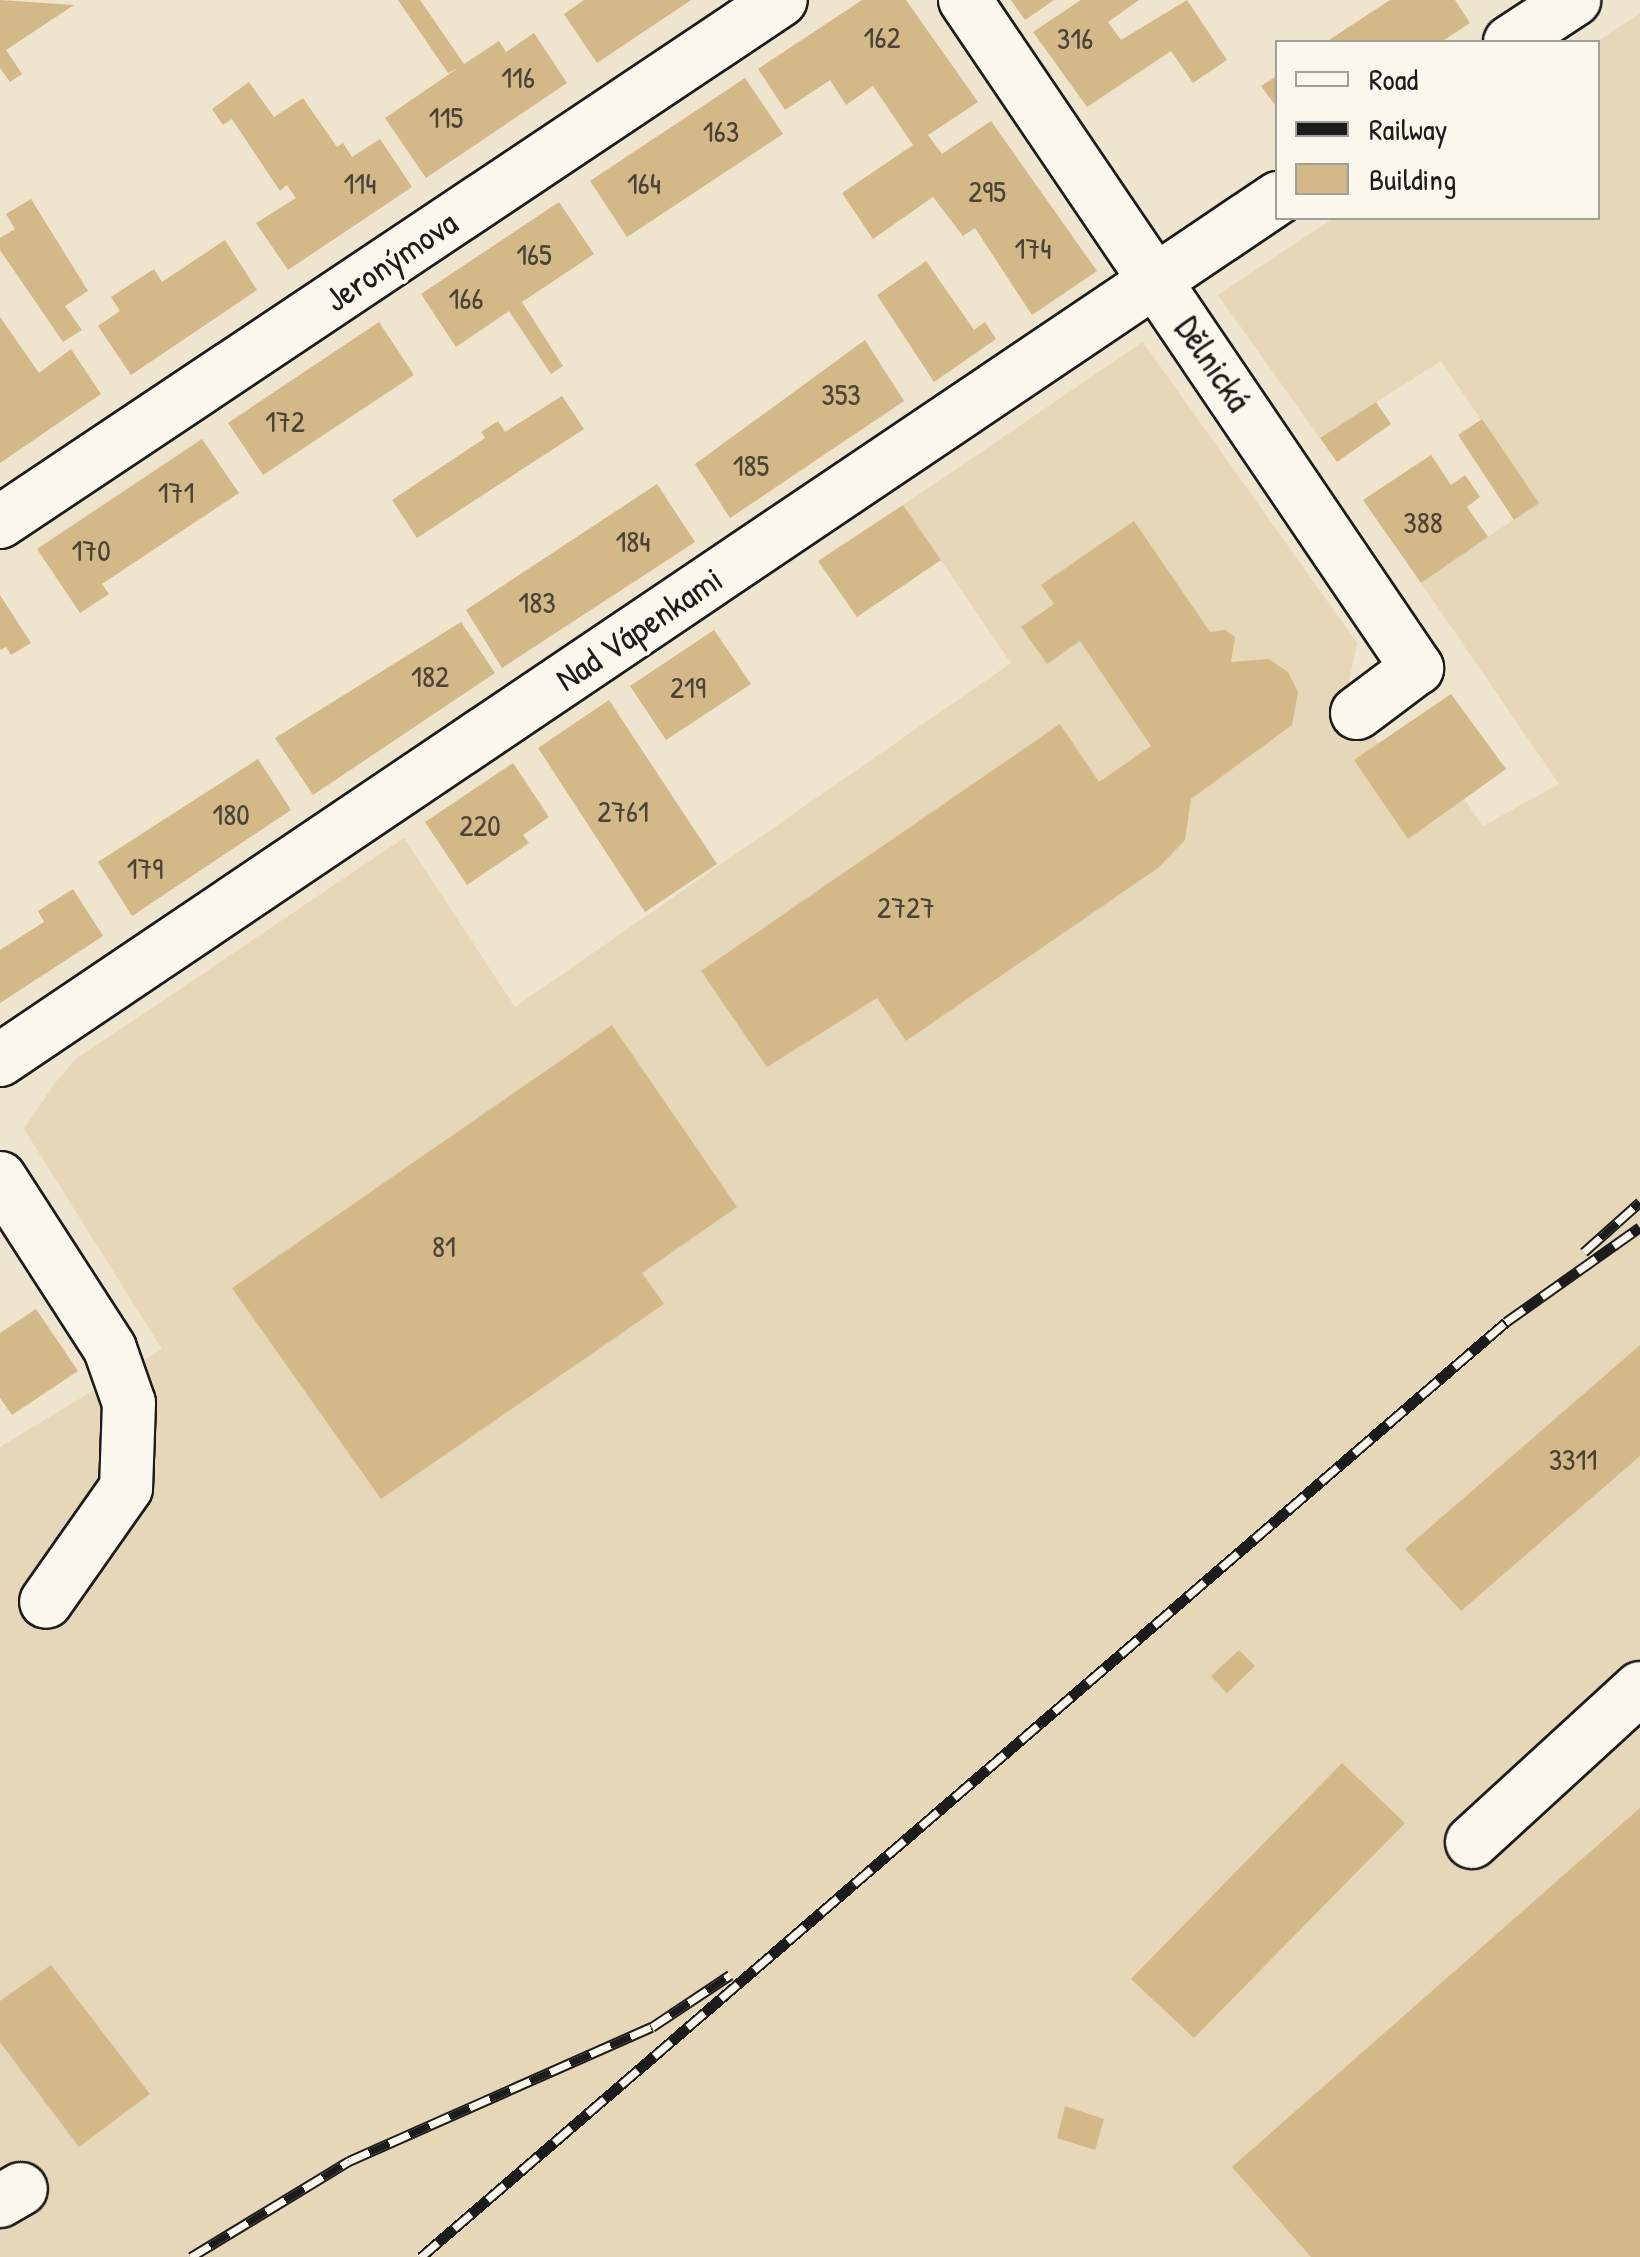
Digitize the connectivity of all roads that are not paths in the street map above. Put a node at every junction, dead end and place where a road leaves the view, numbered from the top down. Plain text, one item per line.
1 (781, 0) edge
2 (964, 0) edge
3 (1574, 0) edge
4 (1513, 40) edge
5 (1275, 200) edge
6 (1156, 279) junction
7 (0, 522) edge
8 (1357, 713) dead end
9 (0, 1060) edge
10 (0, 1178) edge
11 (46, 1602) dead end
12 (1640, 1688) edge
13 (1472, 1842) dead end

1 - 7 street, Jeronýmova
2 - 6 street, Dělnická
3 - 4 street
5 - 6 street, Nad Vápenkami
6 - 8 street, Dělnická
6 - 9 street, Nad Vápenkami
10 - 11 street
12 - 13 street

